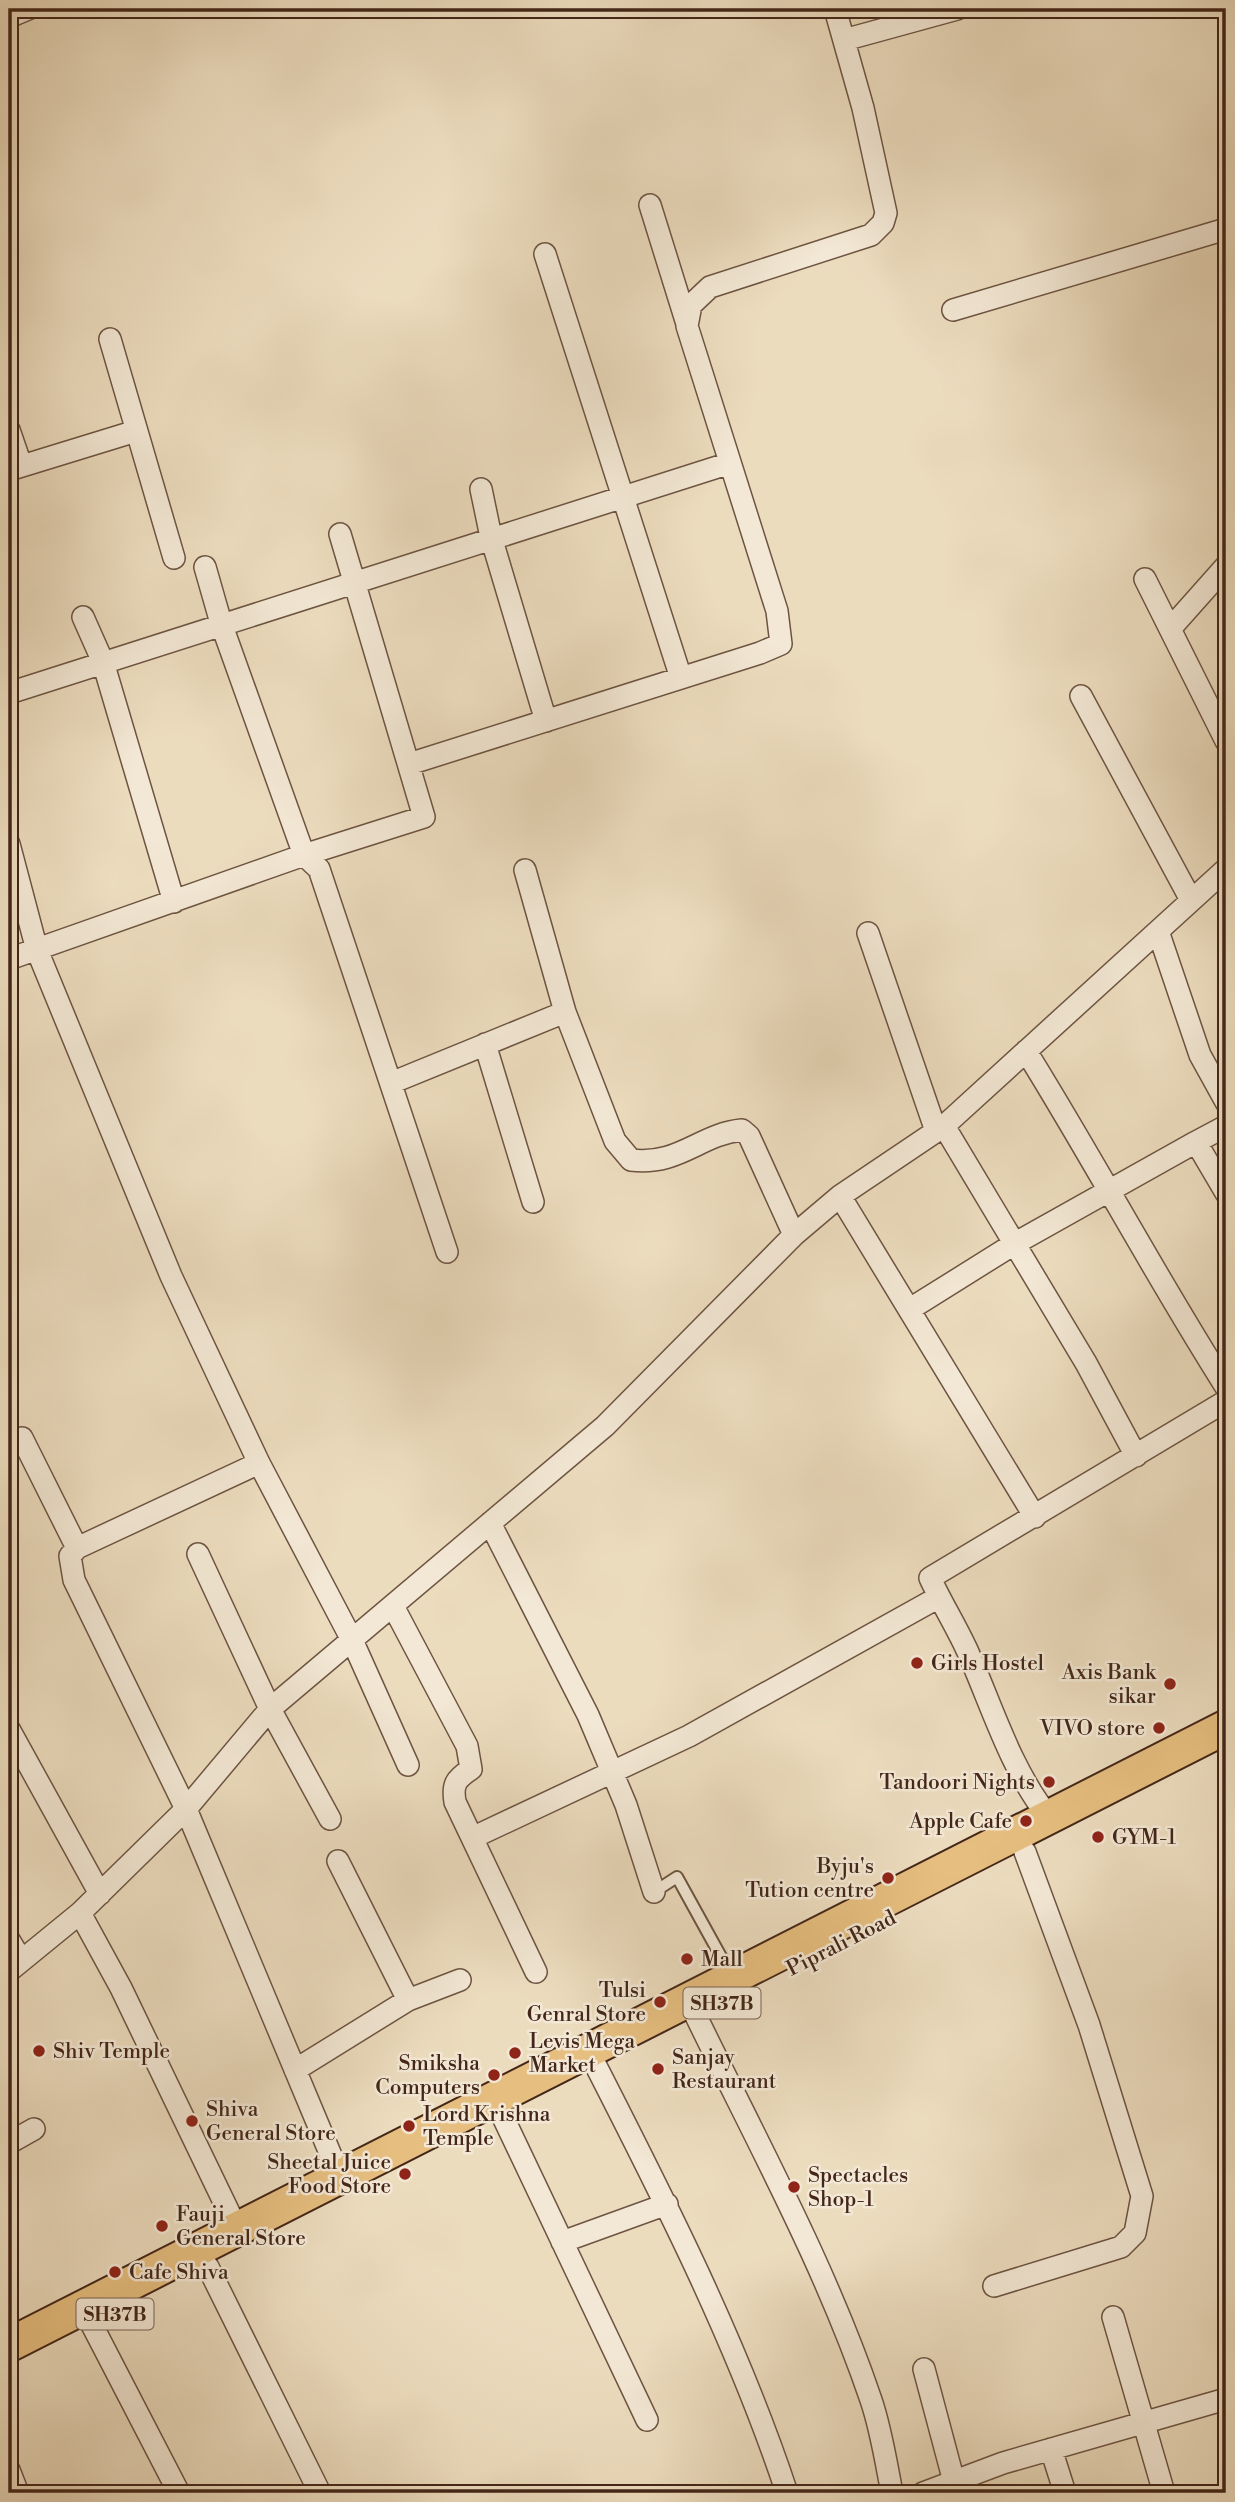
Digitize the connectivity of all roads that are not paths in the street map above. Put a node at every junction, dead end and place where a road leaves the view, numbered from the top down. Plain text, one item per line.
1 (28, 9) edge
2 (835, 9) edge
3 (957, 9) edge
4 (9, 17) edge
5 (844, 40) junction
6 (650, 205) dead end
7 (1226, 229) edge
8 (545, 254) dead end
9 (953, 310) dead end
10 (687, 326) junction
11 (110, 339) dead end
12 (9, 429) edge
13 (136, 431) junction
14 (730, 463) junction
15 (15, 468) edge
16 (481, 489) dead end
17 (623, 499) junction
18 (340, 534) dead end
19 (491, 537) junction
20 (174, 558) dead end
21 (1226, 566) edge
22 (205, 567) dead end
23 (1145, 579) dead end
24 (355, 582) junction
25 (83, 617) dead end
26 (221, 623) junction
27 (1170, 629) junction
28 (103, 662) junction
29 (681, 678) junction
30 (9, 693) edge
31 (1081, 696) dead end
32 (545, 721) junction
33 (1226, 741) edge
34 (409, 764) junction
35 (9, 844) edge
36 (304, 855) junction
37 (1226, 869) edge
38 (525, 870) dead end
39 (1191, 900) junction
40 (174, 902) junction
41 (1158, 931) junction
42 (868, 933) dead end
43 (37, 950) junction
44 (9, 959) edge
45 (565, 1012) junction
46 (485, 1044) junction
47 (1026, 1051) junction
48 (391, 1083) junction
49 (1226, 1102) edge
50 (1226, 1126) edge
51 (940, 1128) junction
52 (1196, 1142) junction
53 (1110, 1189) junction
54 (1226, 1193) edge
55 (840, 1196) junction
56 (533, 1202) dead end
57 (794, 1235) junction
58 (1014, 1244) junction
59 (447, 1252) dead end
60 (910, 1309) junction
61 (1226, 1387) edge
62 (1226, 1401) edge
63 (22, 1438) dead end
64 (1136, 1456) junction
65 (259, 1463) junction
66 (1035, 1517) junction
67 (490, 1523) junction
68 (77, 1548) junction
69 (198, 1554) dead end
70 (939, 1597) junction
71 (393, 1606) junction
72 (352, 1640) junction
73 (270, 1709) junction
74 (1226, 1727) edge
75 (9, 1729) edge
76 (1226, 1750) edge
77 (408, 1765) dead end
78 (612, 1774) junction
79 (186, 1808) junction
80 (1048, 1816) junction
81 (330, 1819) dead end
82 (474, 1837) junction
83 (1025, 1852) junction
84 (338, 1861) dead end
85 (654, 1892) joint
86 (100, 1894) junction
87 (80, 1913) junction
88 (9, 1940) edge
89 (15, 1965) edge
90 (536, 1972) dead end
91 (732, 1976) junction
92 (460, 1980) dead end
93 (408, 2000) junction
94 (696, 2016) junction
95 (596, 2066) junction
96 (295, 2070) junction
97 (502, 2115) junction
98 (34, 2129) dead end
99 (9, 2143) edge
100 (340, 2177) junction
101 (667, 2204) junction
102 (237, 2229) junction
103 (562, 2242) junction
104 (208, 2267) junction
105 (994, 2286) dead end
106 (1113, 2317) dead end
107 (92, 2325) junction
108 (9, 2345) edge
109 (9, 2368) edge
110 (923, 2369) dead end
111 (1226, 2399) edge
112 (647, 2420) dead end
113 (1142, 2423) junction
114 (1051, 2449) junction
115 (9, 2470) edge
116 (956, 2488) edge
117 (18, 2493) edge
118 (180, 2493) edge
119 (320, 2493) edge
120 (787, 2493) edge
121 (892, 2493) edge
122 (923, 2493) edge
123 (1065, 2493) edge
124 (1164, 2493) edge

1 - 4 street
2 - 5 street
3 - 5 street
5 - 10 street
6 - 10 street
7 - 9 street
8 - 17 street
10 - 14 street
11 - 13 street
12 - 15 street
13 - 15 street
13 - 20 street
14 - 17 street
14 - 29 street
16 - 19 street
17 - 19 street
17 - 29 street
18 - 24 street
19 - 24 street
19 - 32 street
21 - 27 street
22 - 26 street
23 - 27 street
24 - 26 street
24 - 34 street
25 - 28 street
26 - 28 street
26 - 36 street
27 - 33 street
28 - 30 street
28 - 40 street
29 - 32 street
31 - 39 street
32 - 34 street
34 - 36 street
35 - 43 street
36 - 40 street
36 - 48 street
37 - 39 street
38 - 45 street
39 - 41 street
40 - 43 street
41 - 47 street
41 - 49 street
42 - 51 street
43 - 44 street
43 - 65 street
45 - 46 street
45 - 57 street
46 - 48 street
46 - 56 street
47 - 51 street
47 - 53 street
48 - 59 street
50 - 52 street
51 - 55 street
51 - 58 street
52 - 53 street
52 - 54 street
53 - 58 street
53 - 61 street
55 - 57 street
55 - 60 street
57 - 67 street
58 - 60 street
58 - 64 street
60 - 66 street
62 - 64 street
63 - 68 street
64 - 66 street
65 - 68 street
65 - 72 street
66 - 70 street
67 - 71 street
67 - 78 street
68 - 79 street
69 - 73 street
70 - 78 street
70 - 80 street
71 - 72 street
71 - 82 street
72 - 73 street
72 - 77 street
73 - 79 street
73 - 81 street
74 - 80 main road
75 - 86 street
76 - 83 main road, Piprali Road / SH37B
78 - 82 street
78 - 85 street
79 - 86 street
79 - 96 street
80 - 91 main road
82 - 90 street
83 - 94 main road, Piprali Road / SH37B
83 - 105 street
84 - 93 street
85 - 91 lane
86 - 87 street
87 - 89 street
87 - 102 street
88 - 89 street
91 - 100 main road
92 - 93 street
93 - 96 street
94 - 95 main road, Piprali Road / SH37B
94 - 121 street
95 - 97 main road, Piprali Road / SH37B
95 - 101 street
96 - 100 street
97 - 103 street
97 - 104 main road, Piprali Road / SH37B
98 - 99 street
100 - 102 main road
101 - 103 street
101 - 120 street
102 - 108 main road
103 - 112 street
104 - 107 main road, Piprali Road / SH37B
104 - 119 street
106 - 113 street
107 - 109 main road, Piprali Road / SH37B
107 - 118 street
110 - 116 street
111 - 113 street
113 - 114 street
113 - 124 street
114 - 116 street
114 - 123 street
115 - 117 street
116 - 122 street

